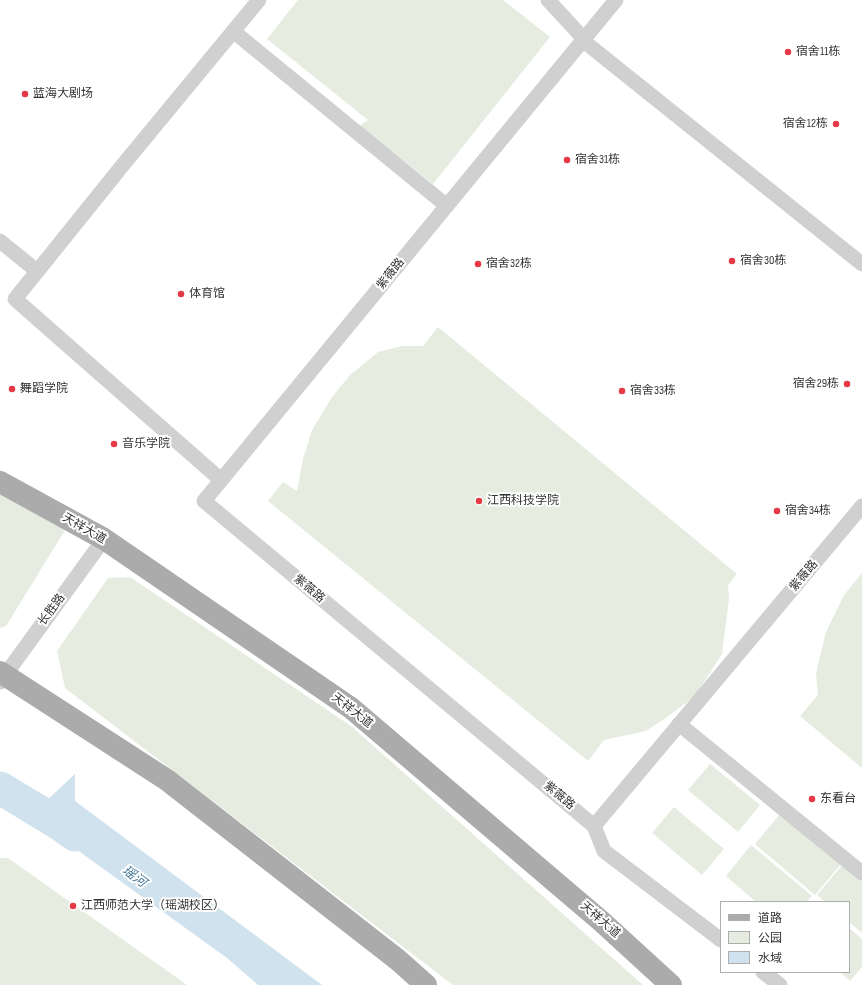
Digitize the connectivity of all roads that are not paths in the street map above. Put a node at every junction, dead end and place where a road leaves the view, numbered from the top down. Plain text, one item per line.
1 (259, 0) edge
2 (548, 0) edge
3 (616, 0) edge
4 (233, 31) junction
5 (584, 39) junction
6 (447, 206) junction
7 (0, 241) edge
8 (862, 264) edge
9 (37, 271) junction
10 (221, 480) junction
11 (0, 482) edge
12 (862, 506) edge
13 (104, 540) junction
14 (2, 676) edge
15 (679, 724) junction
16 (594, 826) junction
17 (862, 873) edge
18 (720, 939) edge
19 (764, 973) edge
20 (426, 985) edge
21 (671, 985) edge
22 (780, 985) edge

1 - 4 street
2 - 5 street
3 - 5 street, 紫薇路
4 - 6 street
4 - 9 street
5 - 6 street, 紫薇路
5 - 8 street
6 - 10 street, 紫薇路
7 - 9 street
9 - 10 street
10 - 16 street, 紫薇路
11 - 13 main road, 天祥大道
12 - 15 street, 紫薇路
13 - 14 street, 长胜路
13 - 21 main road, 天祥大道
14 - 20 main road
15 - 16 street, 紫薇路
15 - 17 street
16 - 18 street
19 - 22 street

